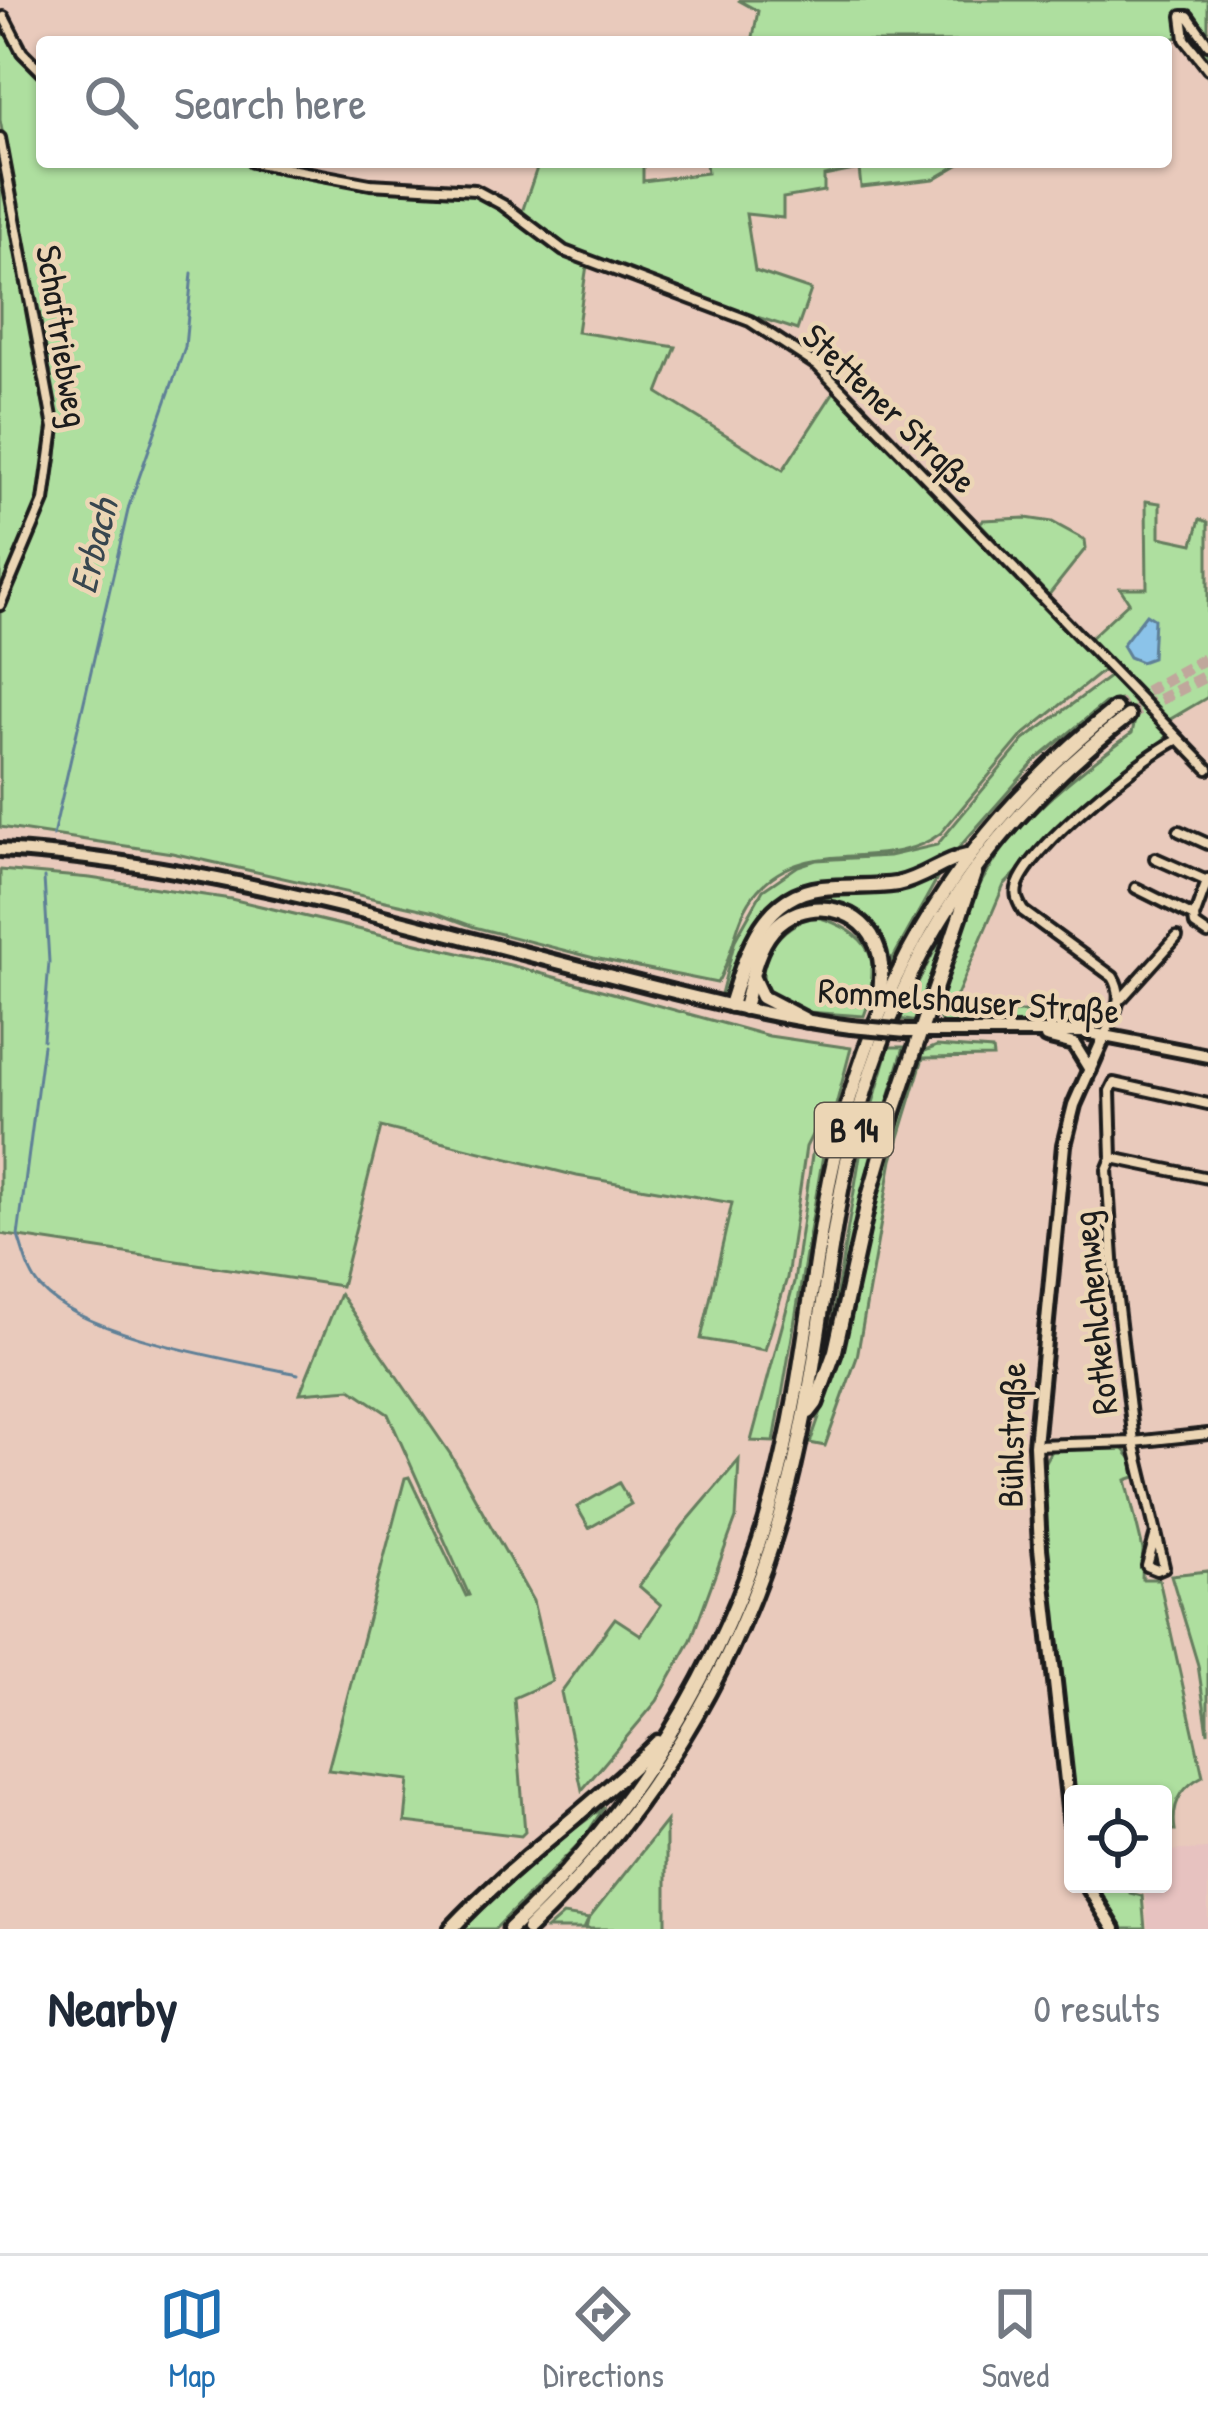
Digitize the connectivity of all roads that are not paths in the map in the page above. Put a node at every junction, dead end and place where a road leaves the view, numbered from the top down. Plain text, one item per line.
1 (1, 18) edge
2 (1208, 44) edge
3 (36, 66) edge
4 (1208, 70) edge
5 (0, 138) edge
6 (284, 168) edge
7 (0, 605) edge
8 (1115, 709) tunnel mouth
9 (1128, 716) tunnel mouth
10 (1177, 740) junction
11 (1208, 769) edge
12 (1179, 831) dead end
13 (1208, 844) edge
14 (0, 850) edge
15 (1155, 858) dead end
16 (972, 861) junction
17 (1208, 880) edge
18 (1136, 888) dead end
19 (1194, 917) junction
20 (1208, 934) edge
21 (1177, 937) dead end
22 (753, 976) junction
23 (1120, 998) junction
24 (737, 1007) junction
25 (880, 1008) junction
26 (806, 1020) junction
27 (914, 1032) junction
28 (1001, 1033) junction
29 (1105, 1035) junction
30 (1208, 1056) edge
31 (1090, 1070) junction
32 (1208, 1104) edge
33 (1112, 1158) junction
34 (1208, 1178) edge
35 (805, 1418) junction
36 (1208, 1434) edge
37 (1134, 1442) junction
38 (1035, 1444) junction
39 (1156, 1533) junction
40 (676, 1724) junction
41 (1066, 1785) edge
42 (1092, 1893) edge
43 (451, 1929) edge
44 (510, 1929) edge
45 (528, 1929) edge
46 (1114, 1929) edge

1 - 3 street
2 - 4 street
5 - 7 street, Schaftriebweg
6 - 10 street, Stettener Straße
8 - 16 highway, B 14
9 - 16 highway, B 14
10 - 11 street, Stettener Straße
10 - 23 street
12 - 13 street
14 - 24 main road, Rommelshauser Straße
15 - 17 street
16 - 24 highway
16 - 25 highway, B 14
16 - 27 highway
16 - 35 highway, B 14
17 - 19 street
18 - 19 street
19 - 20 street
21 - 23 street
22 - 24 highway, B 14
22 - 25 highway, B 14
22 - 26 highway
23 - 29 street
24 - 26 main road, Rommelshauser Straße
25 - 40 highway, B 14
26 - 27 main road, Rommelshauser Straße, bridge
27 - 28 main road, Rommelshauser Straße
27 - 35 highway
28 - 29 main road, Rommelshauser Straße
28 - 31 main road
29 - 30 main road, Rommelshauser Straße
29 - 31 main road, Bühlstraße
31 - 38 main road, Bühlstraße
32 - 33 street, Rotkehlchenweg
33 - 34 street
33 - 37 street, Rotkehlchenweg
35 - 45 highway, B 14
36 - 37 street
37 - 38 street
37 - 39 street, Rotkehlchenweg
38 - 41 main road, Bühlstraße
39 - 39 street, Rotkehlchenweg
40 - 43 highway
40 - 44 highway, B 14
42 - 46 main road

